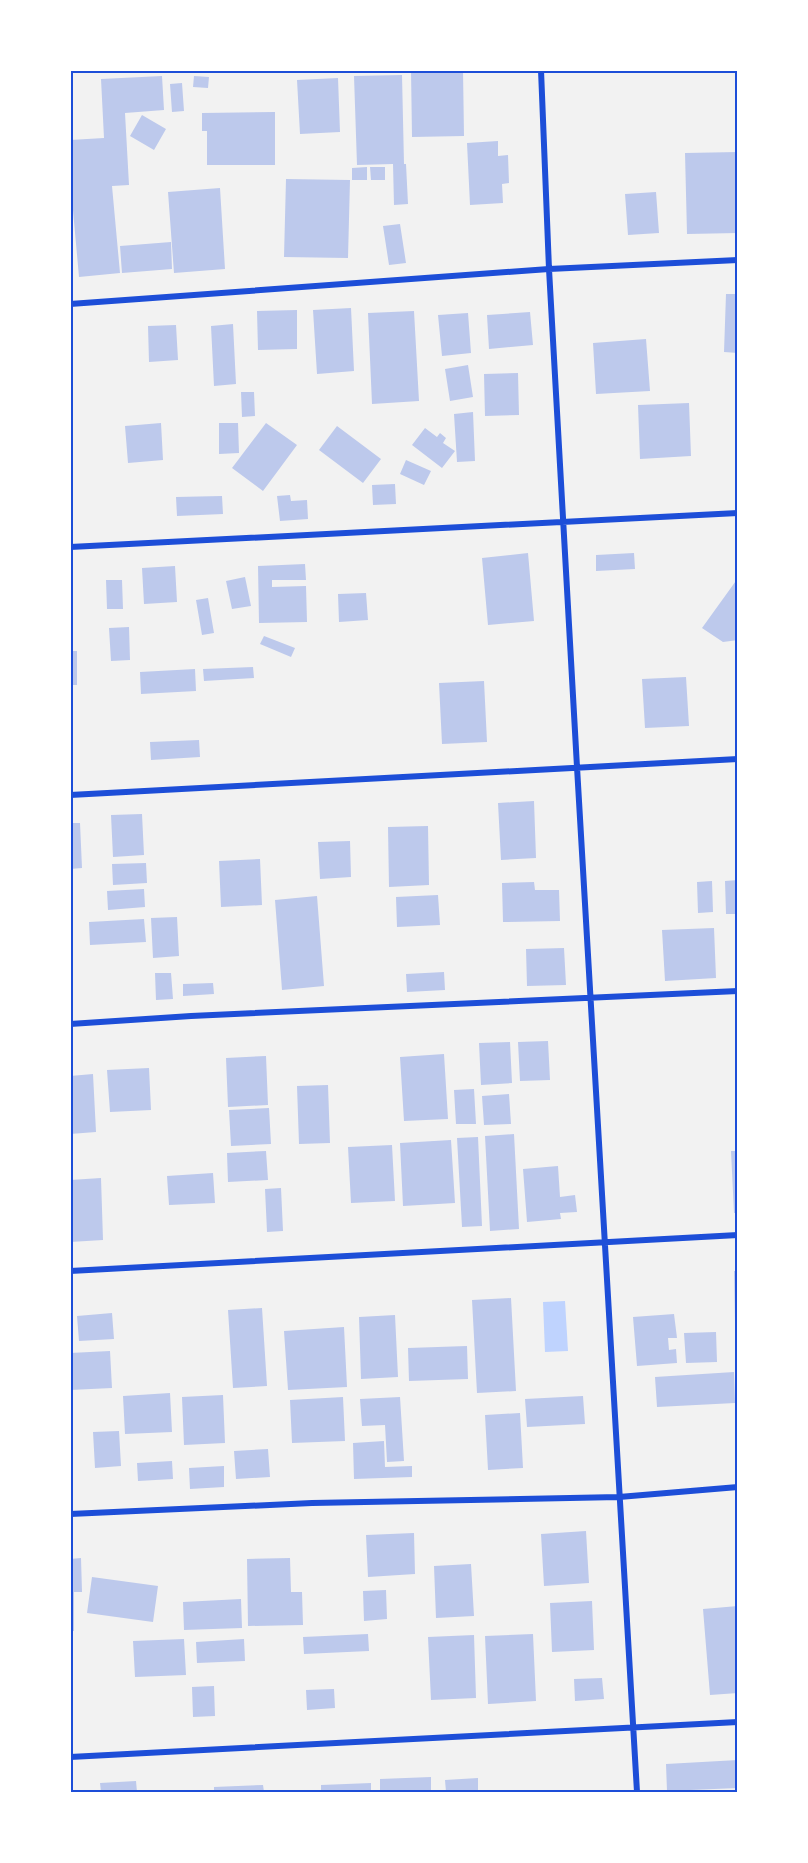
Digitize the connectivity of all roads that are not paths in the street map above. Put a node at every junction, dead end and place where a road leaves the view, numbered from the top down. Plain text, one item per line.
1 (541, 70) edge
2 (738, 260) edge
3 (549, 269) junction
4 (70, 304) edge
5 (738, 513) edge
6 (563, 522) junction
7 (70, 546) edge
8 (738, 759) edge
9 (577, 767) junction
10 (70, 795) edge
11 (738, 991) edge
12 (590, 997) junction
13 (70, 1024) edge
14 (738, 1235) edge
15 (604, 1242) junction
16 (70, 1271) edge
17 (738, 1487) edge
18 (619, 1497) junction
19 (70, 1514) edge
20 (738, 1722) edge
21 (634, 1728) junction
22 (70, 1757) edge
23 (637, 1792) edge

1 - 3 street
2 - 3 street
3 - 4 street
3 - 6 street
5 - 6 street
6 - 7 street
6 - 9 street
8 - 9 street
9 - 10 street
9 - 12 street
11 - 12 street
12 - 13 street
12 - 15 street
14 - 15 street
15 - 16 street
15 - 18 street
17 - 18 street
18 - 19 street
18 - 21 street
20 - 21 street
21 - 22 street
21 - 23 street

